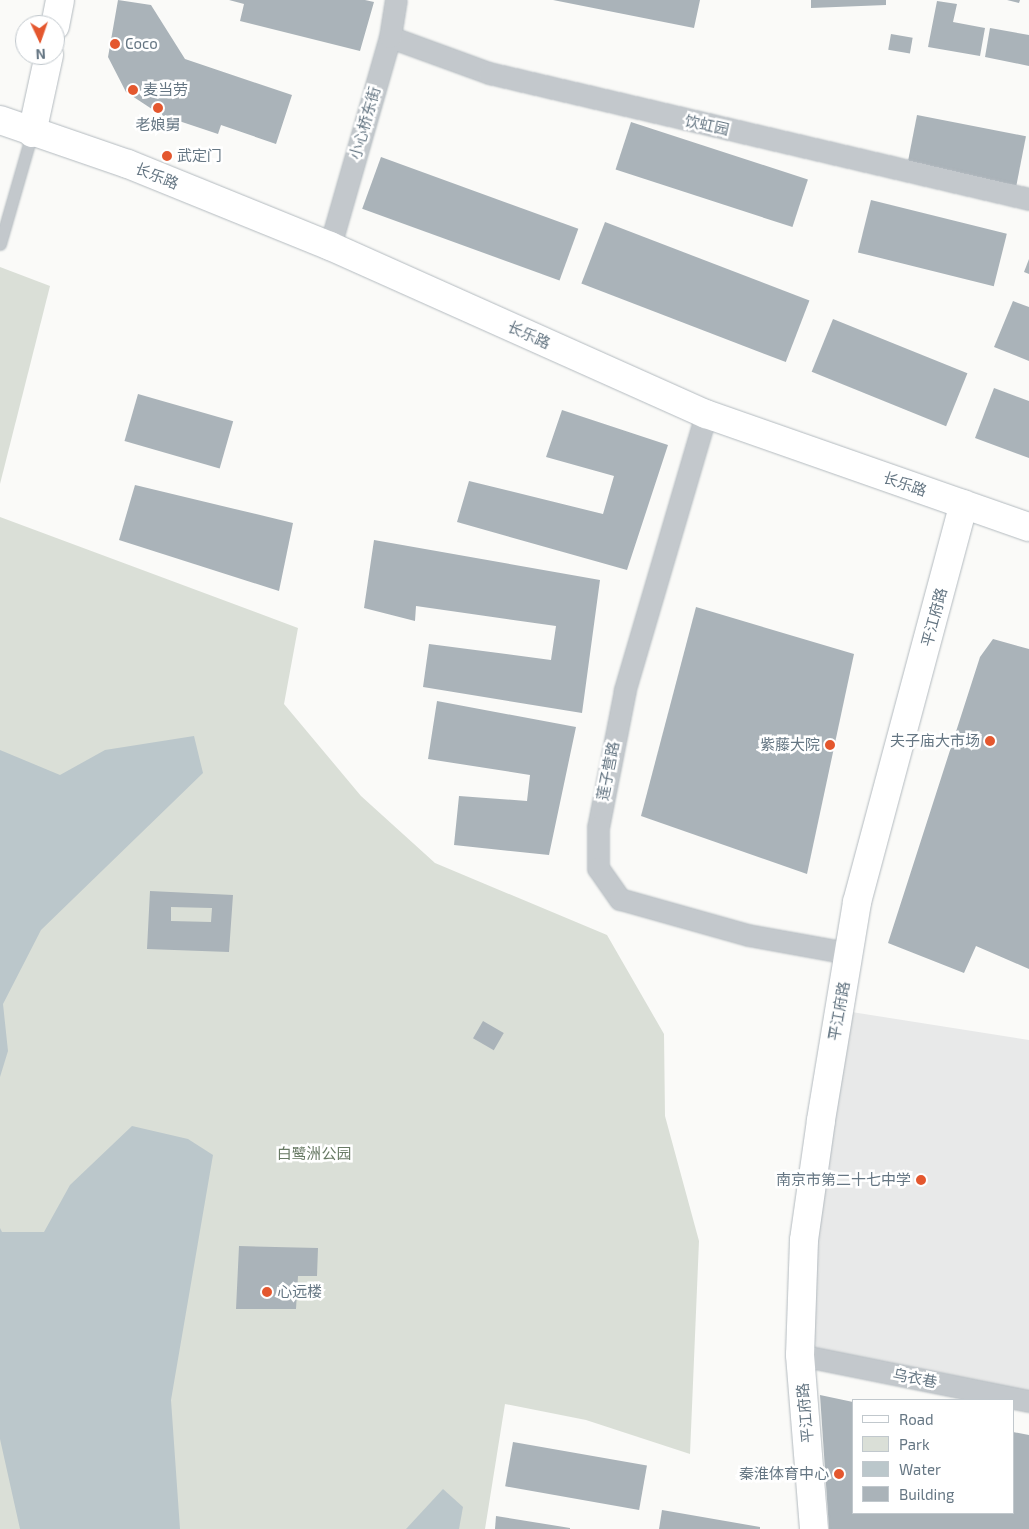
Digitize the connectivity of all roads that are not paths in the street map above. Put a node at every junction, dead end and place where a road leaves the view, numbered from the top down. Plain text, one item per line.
1 (60, 0) edge
2 (396, 0) edge
3 (57, 15) edge
4 (390, 37) junction
5 (47, 65) edge
6 (0, 120) edge
7 (32, 133) junction
8 (0, 137) edge
9 (1029, 199) edge
10 (0, 244) edge
11 (330, 246) junction
12 (706, 414) junction
13 (964, 504) junction
14 (1029, 527) edge
15 (848, 953) junction
16 (800, 1355) junction
17 (1029, 1401) edge
18 (814, 1529) edge

1 - 3 street
2 - 4 street, 小心桥东街
4 - 9 street, 饮虹园
4 - 11 street, 小心桥东街
5 - 7 street
6 - 7 street, 长乐路
7 - 8 street, 长乐路
7 - 10 lane
7 - 11 street, 长乐路
11 - 12 street, 长乐路
12 - 13 street, 长乐路
12 - 15 street, 莲子营路
13 - 14 street, 长乐路
13 - 15 street, 平江府路
15 - 16 street, 平江府路
16 - 17 street, 乌衣巷
16 - 18 street, 平江府路

